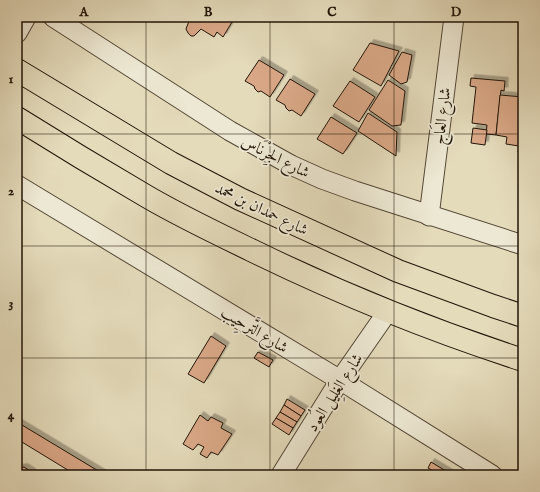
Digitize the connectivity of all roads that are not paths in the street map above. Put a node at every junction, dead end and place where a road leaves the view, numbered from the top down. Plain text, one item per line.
1 (26, 17) edge
2 (53, 17) edge
3 (454, 17) edge
4 (17, 34) edge
5 (17, 70) edge
6 (17, 118) edge
7 (17, 185) edge
8 (429, 216) junction
9 (523, 245) edge
10 (388, 311) junction
11 (523, 316) edge
12 (523, 360) edge
13 (340, 380) junction
14 (281, 475) edge
15 (492, 475) edge

1 - 4 street
2 - 8 street, شارع الجِرْنَاس
3 - 8 street, شارع العَاج
5 - 11 main road, شارع حمدان بن محمد
6 - 10 main road
7 - 13 street, شارع التَّرحِيب
8 - 9 street, شارع الجِرْنَاس
10 - 12 main road
10 - 13 street, شارع الغَلِيل العُود
13 - 14 street, شارع الغَلِيل العُود
13 - 15 street, شارع التَّرحِيب

